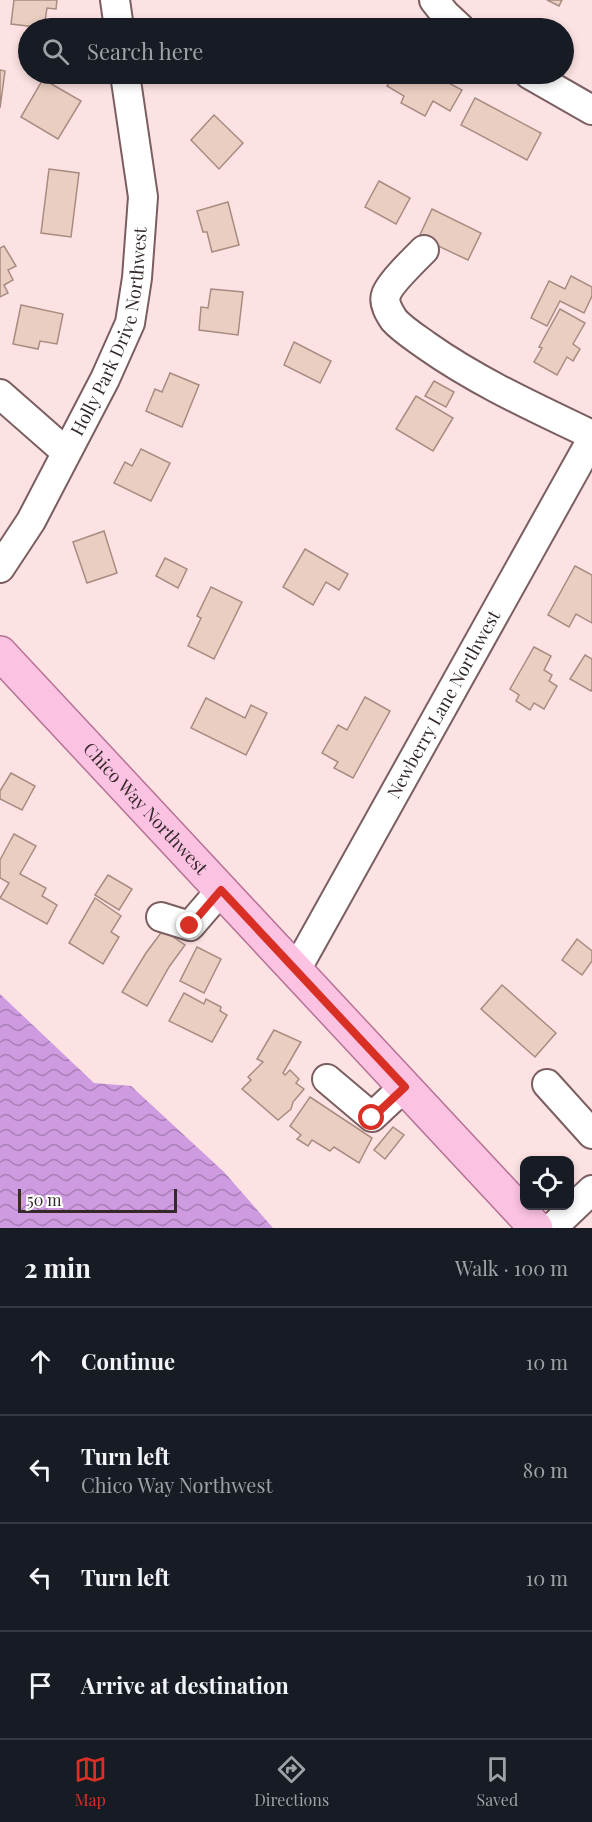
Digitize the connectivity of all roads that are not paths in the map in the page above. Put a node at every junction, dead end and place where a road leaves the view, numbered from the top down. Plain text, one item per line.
1 (115, 0) edge
2 (434, 0) edge
3 (118, 18) edge
4 (449, 18) edge
5 (126, 84) edge
6 (546, 84) edge
7 (592, 110) edge
8 (424, 249) dead end
9 (0, 394) edge
10 (592, 437) edge
11 (66, 452) junction
12 (0, 568) edge
13 (0, 653) edge
14 (221, 890) junction
15 (161, 918) dead end
16 (296, 970) junction
17 (327, 1079) dead end
18 (547, 1084) dead end
19 (405, 1087) junction
20 (592, 1134) edge
21 (592, 1190) edge
22 (536, 1228) edge
23 (552, 1228) edge

1 - 3 street
2 - 4 street
5 - 11 street, Holly Park Drive Northwest
6 - 7 street
8 - 10 street
9 - 11 street
10 - 16 street, Newberry Lane Northwest
11 - 12 street, Holly Park Drive Northwest
13 - 14 main road, Chico Way Northwest
14 - 15 street
14 - 16 main road, Chico Way Northwest
16 - 19 main road, Chico Way Northwest
17 - 19 street
18 - 20 street
19 - 22 main road, Chico Way Northwest
21 - 23 street

